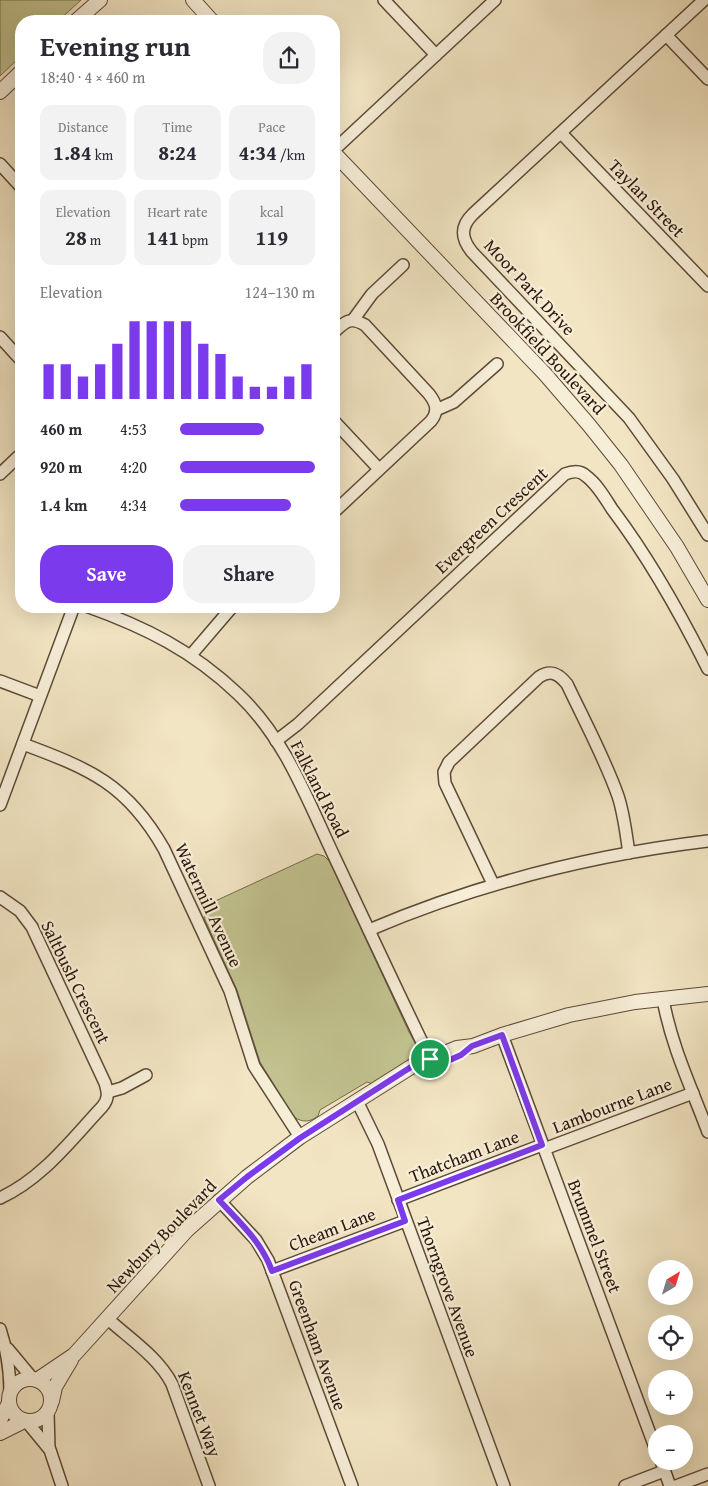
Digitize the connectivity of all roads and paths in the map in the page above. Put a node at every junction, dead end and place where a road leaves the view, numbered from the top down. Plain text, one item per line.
1 (100, 0) edge
2 (193, 0) edge
3 (384, 0) edge
4 (495, 0) edge
5 (704, 0) edge
6 (83, 15) edge
7 (207, 15) edge
8 (666, 35) junction
9 (436, 55) junction
10 (15, 78) edge
11 (708, 78) edge
12 (0, 92) edge
13 (561, 133) junction
14 (340, 145) edge
15 (340, 157) edge
16 (0, 164) edge
17 (15, 180) edge
18 (403, 264) dead end
19 (708, 286) edge
20 (353, 320) junction
21 (340, 327) edge
22 (0, 338) edge
23 (15, 354) edge
24 (497, 364) dead end
25 (436, 410) junction
26 (340, 428) edge
27 (15, 460) edge
28 (379, 470) junction
29 (0, 474) edge
30 (340, 506) edge
31 (708, 535) edge
32 (708, 600) edge
33 (71, 613) edge
34 (104, 613) edge
35 (228, 613) edge
36 (191, 655) junction
37 (708, 669) edge
38 (0, 681) edge
39 (40, 696) junction
40 (276, 741) junction
41 (23, 744) junction
42 (0, 805) edge
43 (708, 841) edge
44 (629, 853) junction
45 (493, 884) junction
46 (0, 897) edge
47 (369, 930) junction
48 (708, 994) edge
49 (662, 999) junction
50 (502, 1035) junction
51 (432, 1063) junction
52 (146, 1075) dead end
53 (108, 1092) junction
54 (693, 1093) junction
55 (356, 1101) junction
56 (708, 1132) edge
57 (300, 1138) junction
58 (543, 1147) junction
59 (0, 1198) edge
60 (219, 1200) junction
61 (398, 1200) junction
62 (405, 1221) junction
63 (272, 1271) junction
64 (108, 1319) junction
65 (0, 1328) edge
66 (6, 1348) junction
67 (74, 1355) junction
68 (35, 1380) junction
69 (9, 1398) junction
70 (50, 1407) junction
71 (0, 1420) edge
72 (26, 1421) junction
73 (648, 1429) edge
74 (0, 1433) edge
75 (50, 1450) junction
76 (655, 1470) edge
77 (664, 1470) edge
78 (708, 1474) edge
79 (62, 1486) edge
80 (209, 1486) edge
81 (352, 1486) edge
82 (504, 1486) edge
83 (625, 1486) edge
84 (670, 1486) edge
85 (676, 1486) edge

1 - 6 street
2 - 7 street
3 - 9 street
4 - 9 street
5 - 8 street, Moor Park Drive
8 - 11 street
8 - 13 street, Moor Park Drive
9 - 14 street
10 - 12 street
13 - 19 street, Taylan Street
13 - 31 street, Moor Park Drive
15 - 32 street, Brookfield Boulevard
16 - 17 street
18 - 20 street
20 - 21 street
20 - 25 street
22 - 23 street
24 - 25 street
25 - 28 street
26 - 28 street
27 - 29 street
28 - 30 street
33 - 39 street
34 - 36 street, Falkland Road
35 - 36 street
36 - 40 street, Falkland Road
37 - 40 street, Evergreen Crescent
38 - 39 street
39 - 41 street
40 - 47 street, Falkland Road
41 - 42 street
41 - 57 street, Watermill Avenue
43 - 44 street
44 - 45 street
44 - 45 street
45 - 47 street
46 - 53 street, Saltbush Crescent
47 - 51 street, Falkland Road
48 - 49 street, Newbury Boulevard
49 - 50 street, Newbury Boulevard
49 - 54 street
50 - 51 street, Newbury Boulevard
50 - 58 street, Brummel Street
51 - 55 street, Newbury Boulevard
52 - 53 street
53 - 59 street
54 - 56 street
54 - 58 street, Lambourne Lane
55 - 57 street, Newbury Boulevard
55 - 61 street, Thorngrove Avenue
57 - 60 street, Newbury Boulevard
58 - 61 street, Thatcham Lane
58 - 73 street, Brummel Street
60 - 63 street, Greenham Avenue
60 - 64 street, Newbury Boulevard
61 - 62 street, Thorngrove Avenue
62 - 63 street, Cheam Lane
62 - 82 street, Thorngrove Avenue
63 - 81 street, Greenham Avenue
64 - 67 street, Newbury Boulevard
64 - 80 street, Kennet Way
65 - 66 street
66 - 68 street
66 - 69 street
67 - 68 street, Newbury Boulevard
67 - 70 street, Newbury Boulevard
68 - 69 street
68 - 70 street
69 - 71 street
69 - 72 street
70 - 72 street
70 - 75 street
72 - 74 street
72 - 75 street
75 - 79 street
76 - 83 street
77 - 84 street
78 - 85 street

